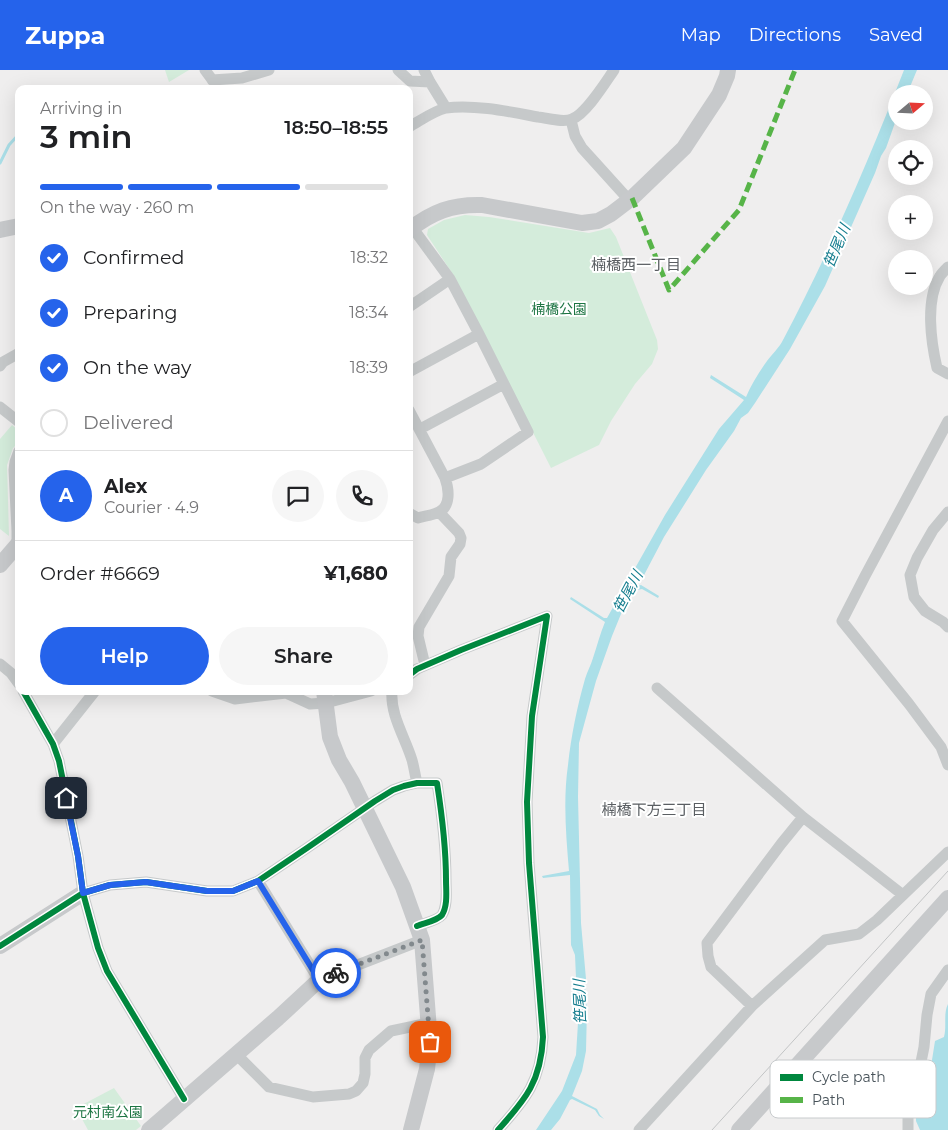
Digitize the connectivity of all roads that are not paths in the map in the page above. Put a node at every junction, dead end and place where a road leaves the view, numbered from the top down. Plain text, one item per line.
1 (269, 70) edge
2 (398, 70) edge
3 (424, 70) edge
4 (614, 70) edge
5 (728, 70) edge
6 (212, 79) edge
7 (430, 82) junction
8 (446, 108) junction
9 (571, 120) junction
10 (413, 125) edge
11 (630, 200) junction
12 (15, 227) edge
13 (413, 227) edge
14 (0, 230) edge
15 (413, 233) edge
16 (948, 267) edge
17 (450, 279) junction
18 (413, 305) edge
19 (479, 334) junction
20 (15, 355) edge
21 (0, 366) edge
22 (413, 370) edge
23 (948, 374) edge
24 (504, 384) junction
25 (0, 407) edge
26 (413, 417) edge
27 (15, 419) edge
28 (948, 420) edge
29 (420, 429) junction
30 (15, 460) edge
31 (445, 478) junction
32 (15, 490) edge
33 (439, 512) junction
34 (948, 512) edge
35 (413, 515) edge
36 (15, 548) edge
37 (0, 565) edge
38 (948, 627) edge
39 (0, 664) edge
40 (426, 666) junction
41 (413, 672) edge
42 (15, 677) edge
43 (657, 688) dead end
44 (25, 695) edge
45 (92, 695) edge
46 (224, 695) edge
47 (269, 695) edge
48 (290, 695) edge
49 (340, 695) edge
50 (392, 695) edge
51 (325, 697) edge
52 (53, 744) junction
53 (948, 765) edge
54 (417, 783) junction
55 (365, 809) junction
56 (803, 816) junction
57 (948, 852) edge
58 (258, 881) junction
59 (83, 893) junction
60 (903, 895) junction
61 (948, 898) edge
62 (420, 933) junction
63 (0, 946) edge
64 (948, 970) edge
65 (319, 980) junction
66 (752, 1006) junction
67 (429, 1022) junction
68 (236, 1054) junction
69 (802, 1060) edge
70 (921, 1060) edge
71 (770, 1096) edge
72 (184, 1099) junction
73 (149, 1130) edge
74 (411, 1130) edge
75 (498, 1130) edge
76 (639, 1130) edge
77 (739, 1130) edge

1 - 6 street
2 - 7 street
3 - 7 street
4 - 9 street
5 - 11 street
7 - 8 street
8 - 9 street
8 - 10 street
9 - 11 street
11 - 13 street
12 - 14 street
15 - 17 street
16 - 23 street
17 - 18 street
17 - 19 street
19 - 22 street
19 - 24 street
20 - 21 street
24 - 29 street
24 - 31 street
25 - 27 street
26 - 29 street
28 - 53 street
29 - 31 street
30 - 32 street
31 - 33 street
33 - 35 street
33 - 40 street
34 - 38 street
36 - 37 street
39 - 42 street
40 - 41 street
40 - 75 street
43 - 56 street
44 - 52 street
45 - 52 street
46 - 47 street
48 - 51 street
49 - 51 street
50 - 54 street
51 - 55 street
52 - 59 street
54 - 55 street
54 - 62 street
55 - 58 street
55 - 62 street
56 - 60 street
56 - 66 street
57 - 60 street
58 - 59 street
58 - 65 street
59 - 63 street
59 - 72 street
60 - 66 street
61 - 69 street
62 - 65 street
62 - 67 street
64 - 70 street
65 - 68 street
66 - 76 street
67 - 68 street
67 - 74 street
68 - 72 street
71 - 77 street
72 - 73 street

